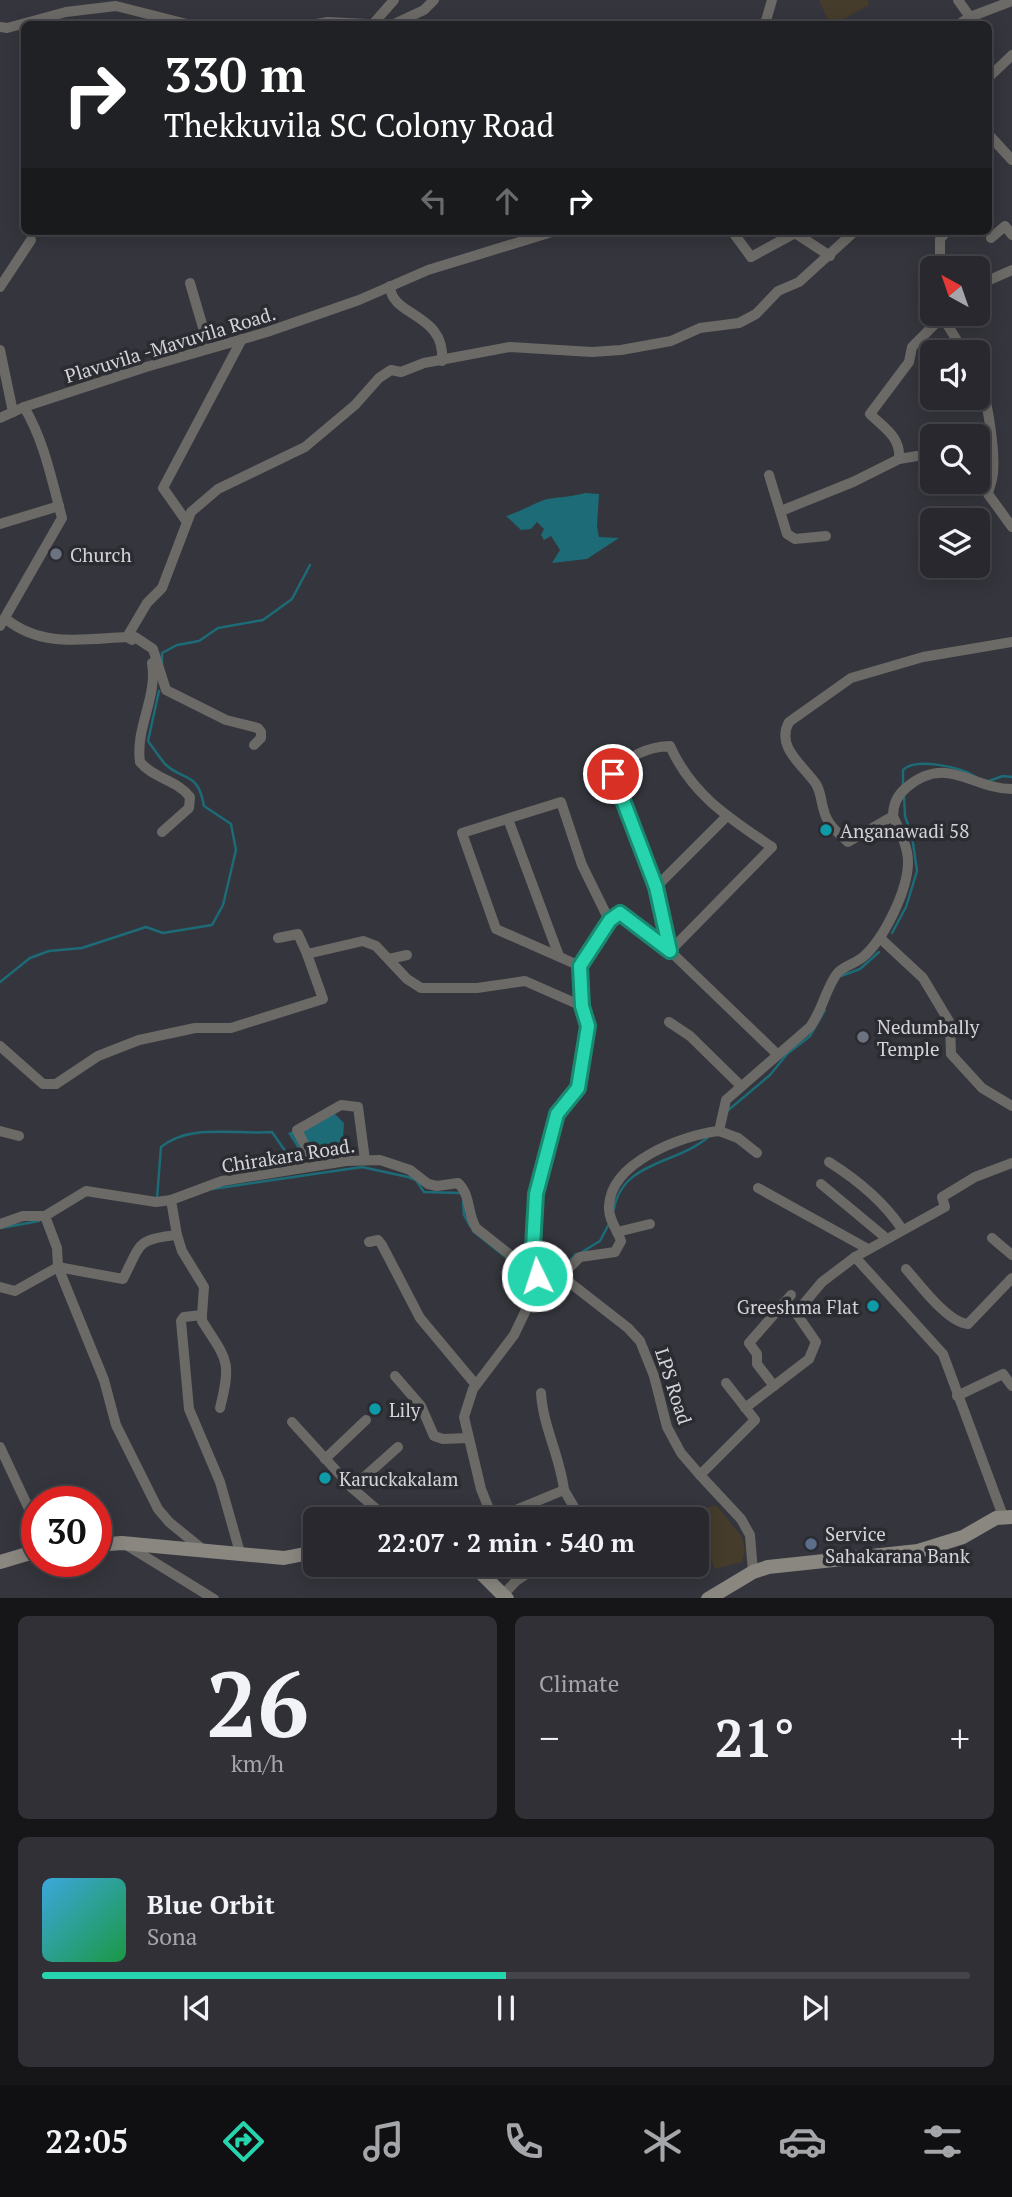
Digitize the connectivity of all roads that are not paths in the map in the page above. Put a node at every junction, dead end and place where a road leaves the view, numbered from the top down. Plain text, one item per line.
1 (377, 0) edge
2 (394, 0) edge
3 (434, 0) edge
4 (772, 0) edge
5 (958, 0) edge
6 (1012, 1) edge
7 (383, 12) junction
8 (970, 17) junction
9 (47, 21) edge
10 (175, 21) edge
11 (373, 21) edge
12 (400, 21) edge
13 (766, 21) edge
14 (964, 21) edge
15 (21, 26) edge
16 (0, 27) edge
17 (1012, 55) edge
18 (992, 73) edge
19 (992, 138) edge
20 (1012, 160) edge
21 (542, 235) edge
22 (735, 235) edge
23 (791, 235) edge
24 (798, 235) edge
25 (852, 235) edge
26 (944, 235) edge
27 (1012, 235) edge
28 (991, 238) dead end
29 (31, 240) dead end
30 (830, 256) junction
31 (942, 256) edge
32 (1012, 270) edge
33 (990, 280) edge
34 (190, 283) dead end
35 (390, 286) junction
36 (0, 287) edge
37 (933, 326) edge
38 (242, 339) junction
39 (209, 348) junction
40 (0, 351) edge
41 (442, 361) junction
42 (24, 407) junction
43 (987, 410) edge
44 (13, 412) junction
45 (0, 418) edge
46 (917, 456) dead end
47 (899, 458) junction
48 (769, 475) dead end
49 (59, 506) junction
50 (781, 511) junction
51 (187, 522) junction
52 (0, 524) edge
53 (1012, 527) edge
54 (826, 536) dead end
55 (5, 623) edge
56 (127, 637) junction
57 (1012, 642) edge
58 (254, 745) dead end
59 (1012, 789) edge
60 (727, 816) junction
61 (893, 816) junction
62 (508, 819) junction
63 (162, 832) dead end
64 (656, 887) junction
65 (610, 920) junction
66 (278, 938) dead end
67 (880, 938) junction
68 (670, 951) junction
69 (307, 954) junction
70 (407, 955) dead end
71 (559, 956) junction
72 (389, 959) junction
73 (580, 966) junction
74 (582, 1006) junction
75 (669, 1022) dead end
76 (0, 1046) edge
77 (777, 1054) junction
78 (741, 1086) junction
79 (1012, 1106) edge
80 (0, 1130) edge
81 (719, 1131) junction
82 (19, 1136) dead end
83 (757, 1153) dead end
84 (365, 1160) junction
85 (829, 1163) dead end
86 (1012, 1163) edge
87 (315, 1165) junction
88 (821, 1184) dead end
89 (758, 1188) dead end
90 (171, 1200) junction
91 (45, 1216) junction
92 (0, 1224) edge
93 (650, 1224) dead end
94 (902, 1229) junction
95 (617, 1232) junction
96 (177, 1235) junction
97 (992, 1237) dead end
98 (886, 1238) junction
99 (369, 1242) dead end
100 (868, 1249) junction
101 (1012, 1255) edge
102 (855, 1257) junction
103 (58, 1267) junction
104 (906, 1269) dead end
105 (1012, 1278) edge
106 (554, 1283) junction
107 (535, 1286) junction
108 (0, 1287) edge
109 (791, 1295) dead end
110 (202, 1315) junction
111 (395, 1376) dead end
112 (726, 1383) dead end
113 (476, 1385) junction
114 (774, 1386) junction
115 (1012, 1387) edge
116 (541, 1393) dead end
117 (957, 1396) junction
118 (220, 1408) dead end
119 (746, 1408) junction
120 (366, 1420) dead end
121 (292, 1422) dead end
122 (468, 1438) junction
123 (0, 1447) edge
124 (398, 1447) dead end
125 (325, 1459) junction
126 (700, 1475) junction
127 (352, 1488) junction
128 (564, 1490) junction
129 (21, 1492) edge
130 (374, 1507) edge
131 (489, 1507) edge
132 (523, 1507) edge
133 (574, 1507) edge
134 (1007, 1517) edge
135 (122, 1543) junction
136 (112, 1544) edge
137 (208, 1552) junction
138 (303, 1554) edge
139 (21, 1555) edge
140 (241, 1556) junction
141 (0, 1562) edge
142 (752, 1572) junction
143 (485, 1577) edge
144 (522, 1577) edge
145 (505, 1597) edge
146 (214, 1598) edge
147 (708, 1598) edge

1 - 7 street
2 - 7 street
3 - 12 street
4 - 13 street
5 - 8 street
6 - 8 street
7 - 11 street
8 - 14 street
9 - 10 street
15 - 16 street
17 - 18 street
19 - 20 street
21 - 35 street, Plavuvila -Mavuvila Road.
22 - 23 street
24 - 30 street
25 - 30 street
26 - 31 street
27 - 28 street
29 - 36 street
30 - 41 street
32 - 33 street
34 - 39 street
35 - 38 street, Plavuvila -Mavuvila Road.
35 - 41 street
37 - 47 street
38 - 39 street, Plavuvila -Mavuvila Road.
38 - 51 street
39 - 42 street, Plavuvila -Mavuvila Road.
40 - 44 street
41 - 51 street
42 - 44 street, Plavuvila -Mavuvila Road.
42 - 49 street
43 - 53 street
44 - 45 street, Plavuvila -Mavuvila Road.
46 - 47 street
47 - 50 street
48 - 50 street
49 - 52 street
49 - 55 street
50 - 54 street
51 - 56 street
55 - 56 street
56 - 58 street
56 - 63 street
57 - 61 street
59 - 61 street
60 - 64 street
60 - 64 street
60 - 68 street
61 - 67 street
62 - 65 street
62 - 71 street
62 - 71 street
64 - 68 street
65 - 68 street
65 - 73 street
66 - 69 street
67 - 77 street
67 - 79 street
68 - 77 street
69 - 72 street
69 - 76 street
70 - 72 street
71 - 73 street
72 - 74 street
73 - 74 street
74 - 107 street
75 - 78 street
77 - 78 street
78 - 81 street
80 - 82 street
81 - 83 street
81 - 95 street
84 - 87 street, Chirakara Road.
84 - 87 street
84 - 107 street, Chirakara Road.
85 - 94 street
86 - 94 street
87 - 90 street, Chirakara Road.
88 - 98 street
89 - 100 street
90 - 91 street, Chirakara Road.
90 - 96 street
91 - 92 street, Chirakara Road.
91 - 103 street
93 - 95 street
94 - 98 street
95 - 106 street
96 - 103 street
96 - 110 street
97 - 101 street
98 - 100 street
99 - 113 street
100 - 102 street
102 - 114 street
102 - 117 street
103 - 108 street
103 - 137 street
104 - 105 street
106 - 107 street
106 - 126 street, LPS Road
107 - 113 street
109 - 114 street
110 - 118 street
110 - 140 street
111 - 122 street
112 - 119 street
113 - 122 street
114 - 119 street
115 - 117 street
116 - 128 street
117 - 134 street
119 - 126 street
120 - 125 street
121 - 125 street
122 - 131 street
123 - 129 street
124 - 127 street
125 - 127 street
126 - 142 street, LPS Road
127 - 130 street
128 - 132 street
128 - 133 street
134 - 142 main road
135 - 136 main road
135 - 137 main road
135 - 146 street
137 - 140 main road
138 - 140 main road
139 - 141 main road
142 - 147 main road
143 - 145 main road
144 - 145 street

